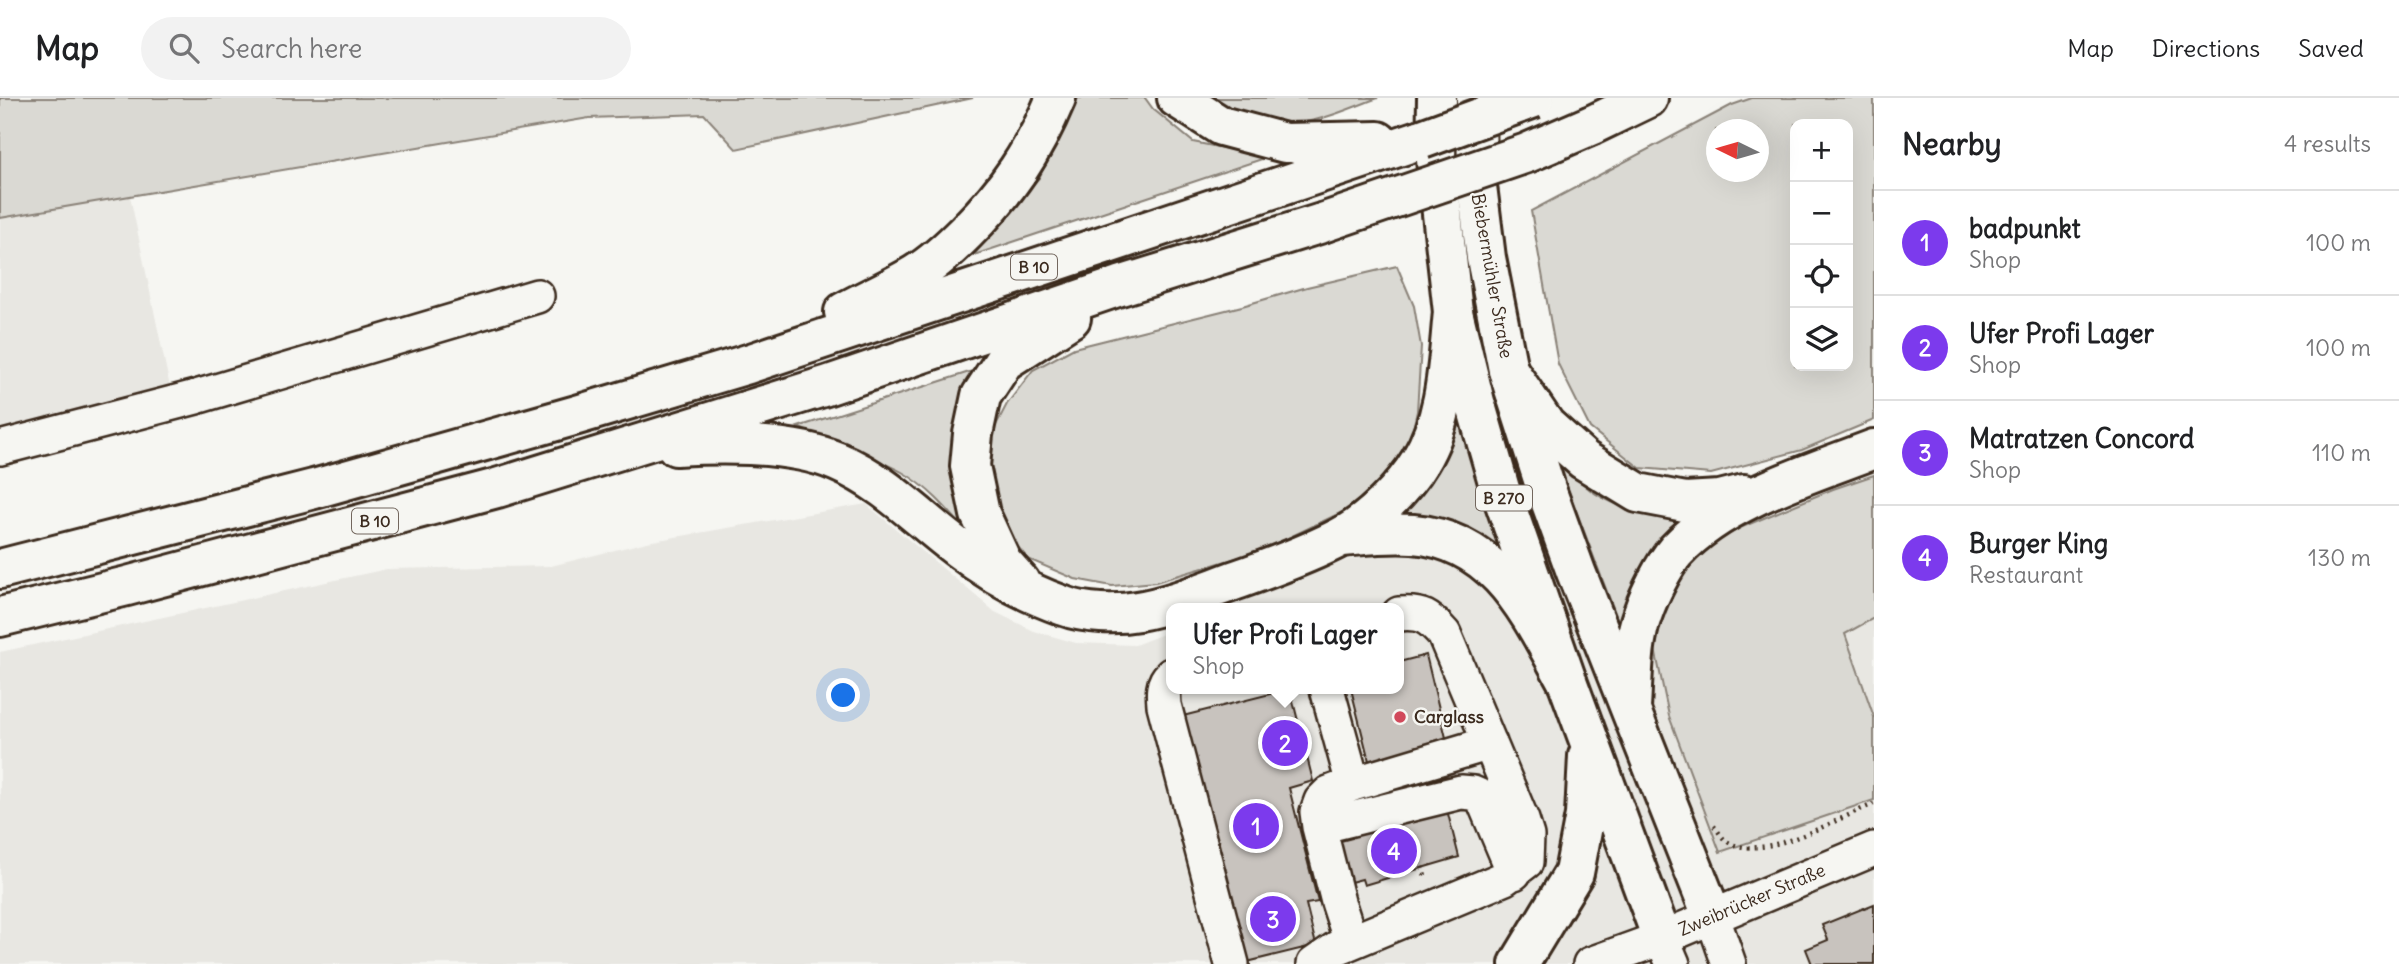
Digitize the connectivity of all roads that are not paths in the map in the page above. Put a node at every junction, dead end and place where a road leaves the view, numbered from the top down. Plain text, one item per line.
1 (1056, 98) edge
2 (1177, 98) edge
3 (1437, 98) edge
4 (1476, 98) edge
5 (1534, 98) edge
6 (1648, 98) edge
7 (1321, 159) junction
8 (1120, 286) junction
9 (537, 296) dead end
10 (1452, 312) junction
11 (748, 364) junction
12 (1508, 370) junction
13 (0, 448) edge
14 (1874, 449) edge
15 (622, 450) junction
16 (1780, 485) junction
17 (1343, 537) junction
18 (0, 569) edge
19 (1026, 589) junction
20 (1172, 603) edge
21 (1166, 604) edge
22 (1404, 614) edge
23 (0, 617) edge
24 (1567, 681) junction
25 (1166, 683) edge
26 (1328, 694) edge
27 (1631, 708) junction
28 (1588, 740) junction
29 (1490, 743) junction
30 (1353, 784) junction
31 (1319, 827) junction
32 (1874, 849) edge
33 (1514, 873) junction
34 (1713, 918) junction
35 (1351, 942) junction
36 (1668, 951) edge
37 (1232, 964) edge
38 (1314, 964) edge
39 (1518, 964) edge
40 (1590, 964) edge
41 (1729, 964) edge

1 - 11 main road
2 - 7 main road
3 - 10 main road, B 270
4 - 12 main road, Biebermühler Straße / B 270
5 - 7 main road, B 10, bridge
6 - 8 main road, B 10, bridge
7 - 11 main road, B 10
8 - 15 main road, B 10
8 - 19 main road
9 - 13 street
10 - 17 main road
10 - 24 main road, B 270
11 - 18 main road, B 10
12 - 16 main road
12 - 27 main road, B 270
14 - 16 main road
15 - 19 main road
15 - 23 main road, B 10
16 - 27 main road
17 - 20 main road
17 - 24 main road
19 - 21 main road
22 - 29 street
24 - 28 main road, B 270
25 - 37 street
26 - 30 street
27 - 34 main road, B 270
28 - 36 main road, B 270
28 - 39 main road
29 - 30 street
29 - 33 street
30 - 31 street
31 - 33 street
31 - 35 street
32 - 34 street, Zweibrücker Straße
33 - 35 street
34 - 36 street, Zweibrücker Straße
34 - 41 street
35 - 38 street
36 - 40 street, Zweibrücker Straße

